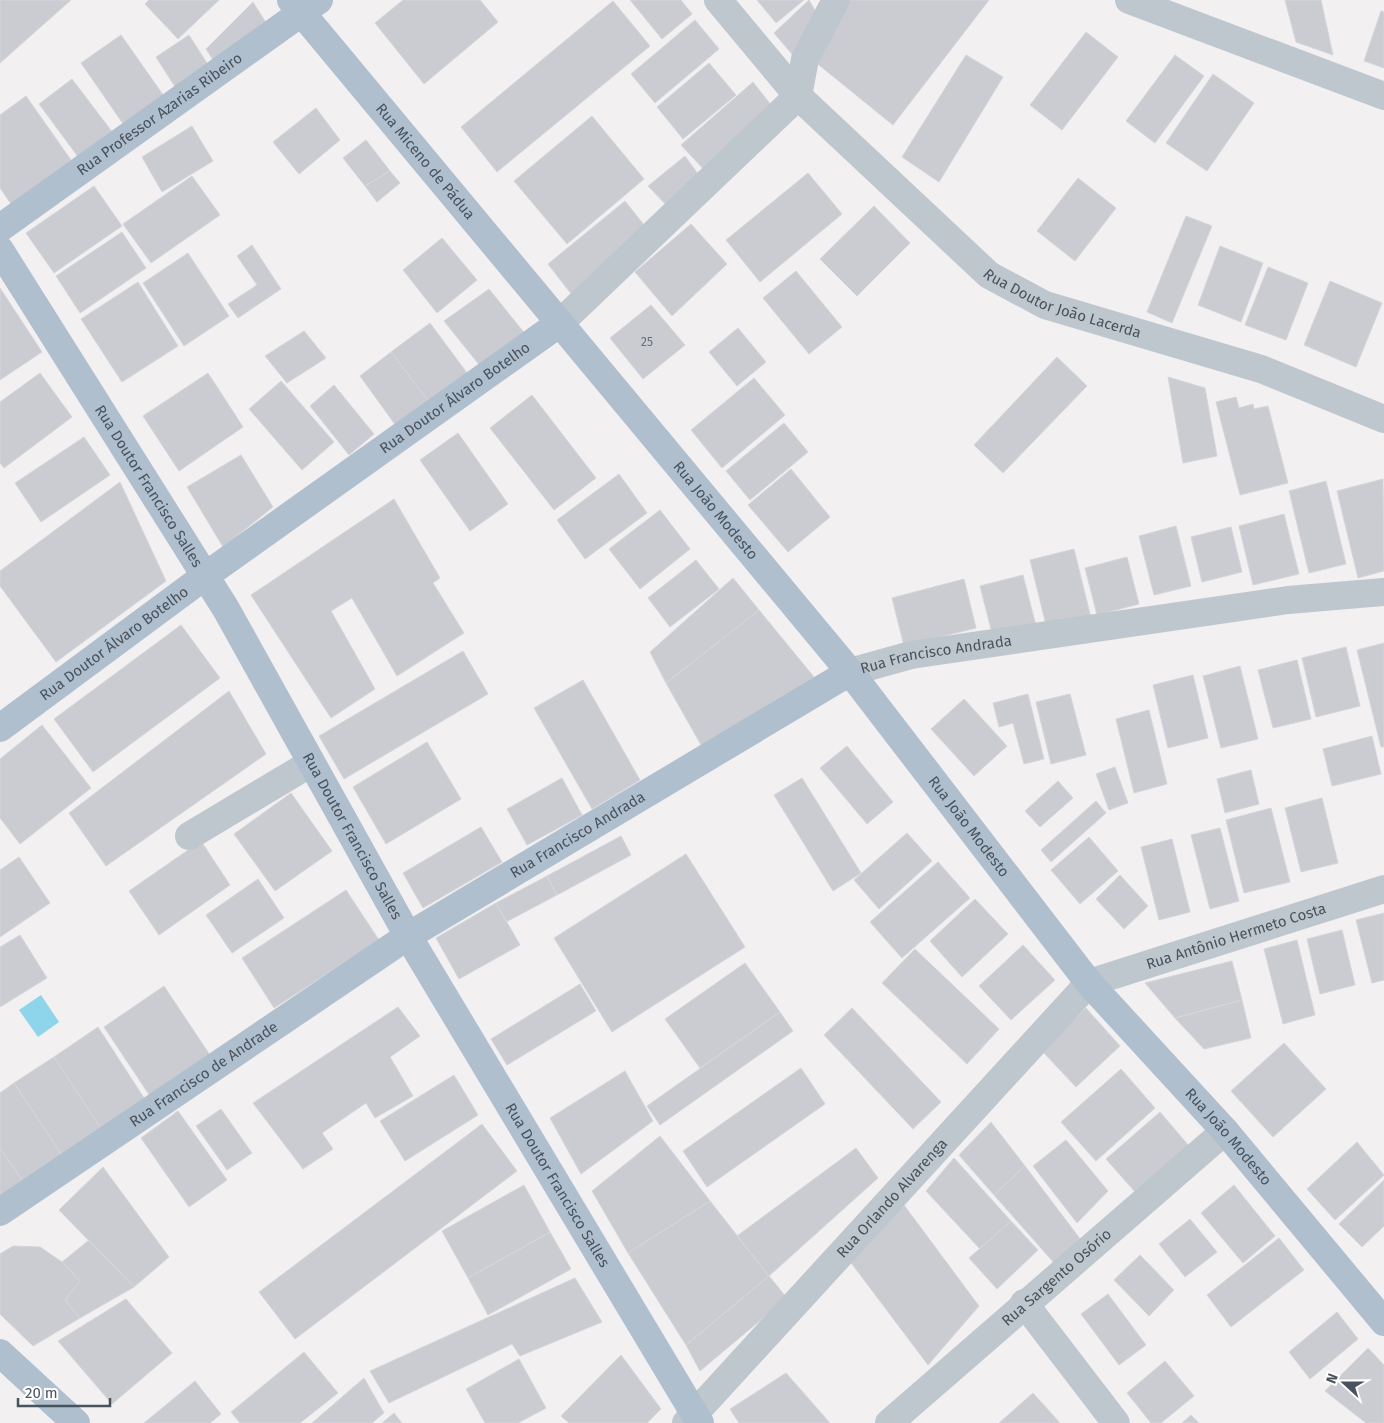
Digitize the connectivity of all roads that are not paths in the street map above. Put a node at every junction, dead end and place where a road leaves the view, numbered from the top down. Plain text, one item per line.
1 (718, 0) edge
2 (836, 0) edge
3 (1129, 0) edge
4 (304, 5) edge
5 (1171, 8) edge
6 (798, 96) junction
7 (1384, 96) edge
8 (0, 228) edge
9 (0, 250) edge
10 (560, 323) junction
11 (1384, 419) edge
12 (205, 576) junction
13 (1384, 592) edge
14 (850, 672) junction
15 (0, 728) edge
16 (311, 763) junction
17 (189, 836) dead end
18 (1384, 889) edge
19 (408, 936) junction
20 (1090, 983) junction
21 (1225, 1131) junction
22 (0, 1212) edge
23 (1024, 1303) junction
24 (1384, 1322) edge
25 (0, 1353) edge
26 (694, 1420) edge
27 (76, 1423) edge
28 (889, 1423) edge
29 (1116, 1423) edge

1 - 6 street, Rua Doutor João Lacerda
2 - 6 street
3 - 5 street
4 - 8 main road, Rua Professor Azarias Ribeiro
4 - 10 main road, Rua Miceno de Pádua
5 - 7 street
6 - 10 street, Rua Doutor Álvaro Botelho
6 - 11 street, Rua Doutor João Lacerda
9 - 12 main road, Rua Doutor Francisco Salles
10 - 12 main road, Rua Doutor Álvaro Botelho
10 - 14 main road, Rua João Modesto
12 - 15 main road, Rua Doutor Álvaro Botelho
12 - 16 main road, Rua Doutor Francisco Salles
13 - 14 street, Rua Francisco Andrada
14 - 19 main road, Rua Francisco Andrada
14 - 20 main road, Rua João Modesto
16 - 17 street
16 - 19 main road, Rua Doutor Francisco Salles
18 - 20 street, Rua Antônio Hermeto Costa
19 - 22 main road, Rua Francisco de Andrade
19 - 26 main road, Rua Doutor Francisco Salles
20 - 21 main road, Rua João Modesto
20 - 26 street, Rua Orlando Alvarenga
21 - 23 street, Rua Sargento Osório
21 - 24 main road, Rua João Modesto
23 - 28 street, Rua Sargento Osório
23 - 29 street
25 - 27 main road

